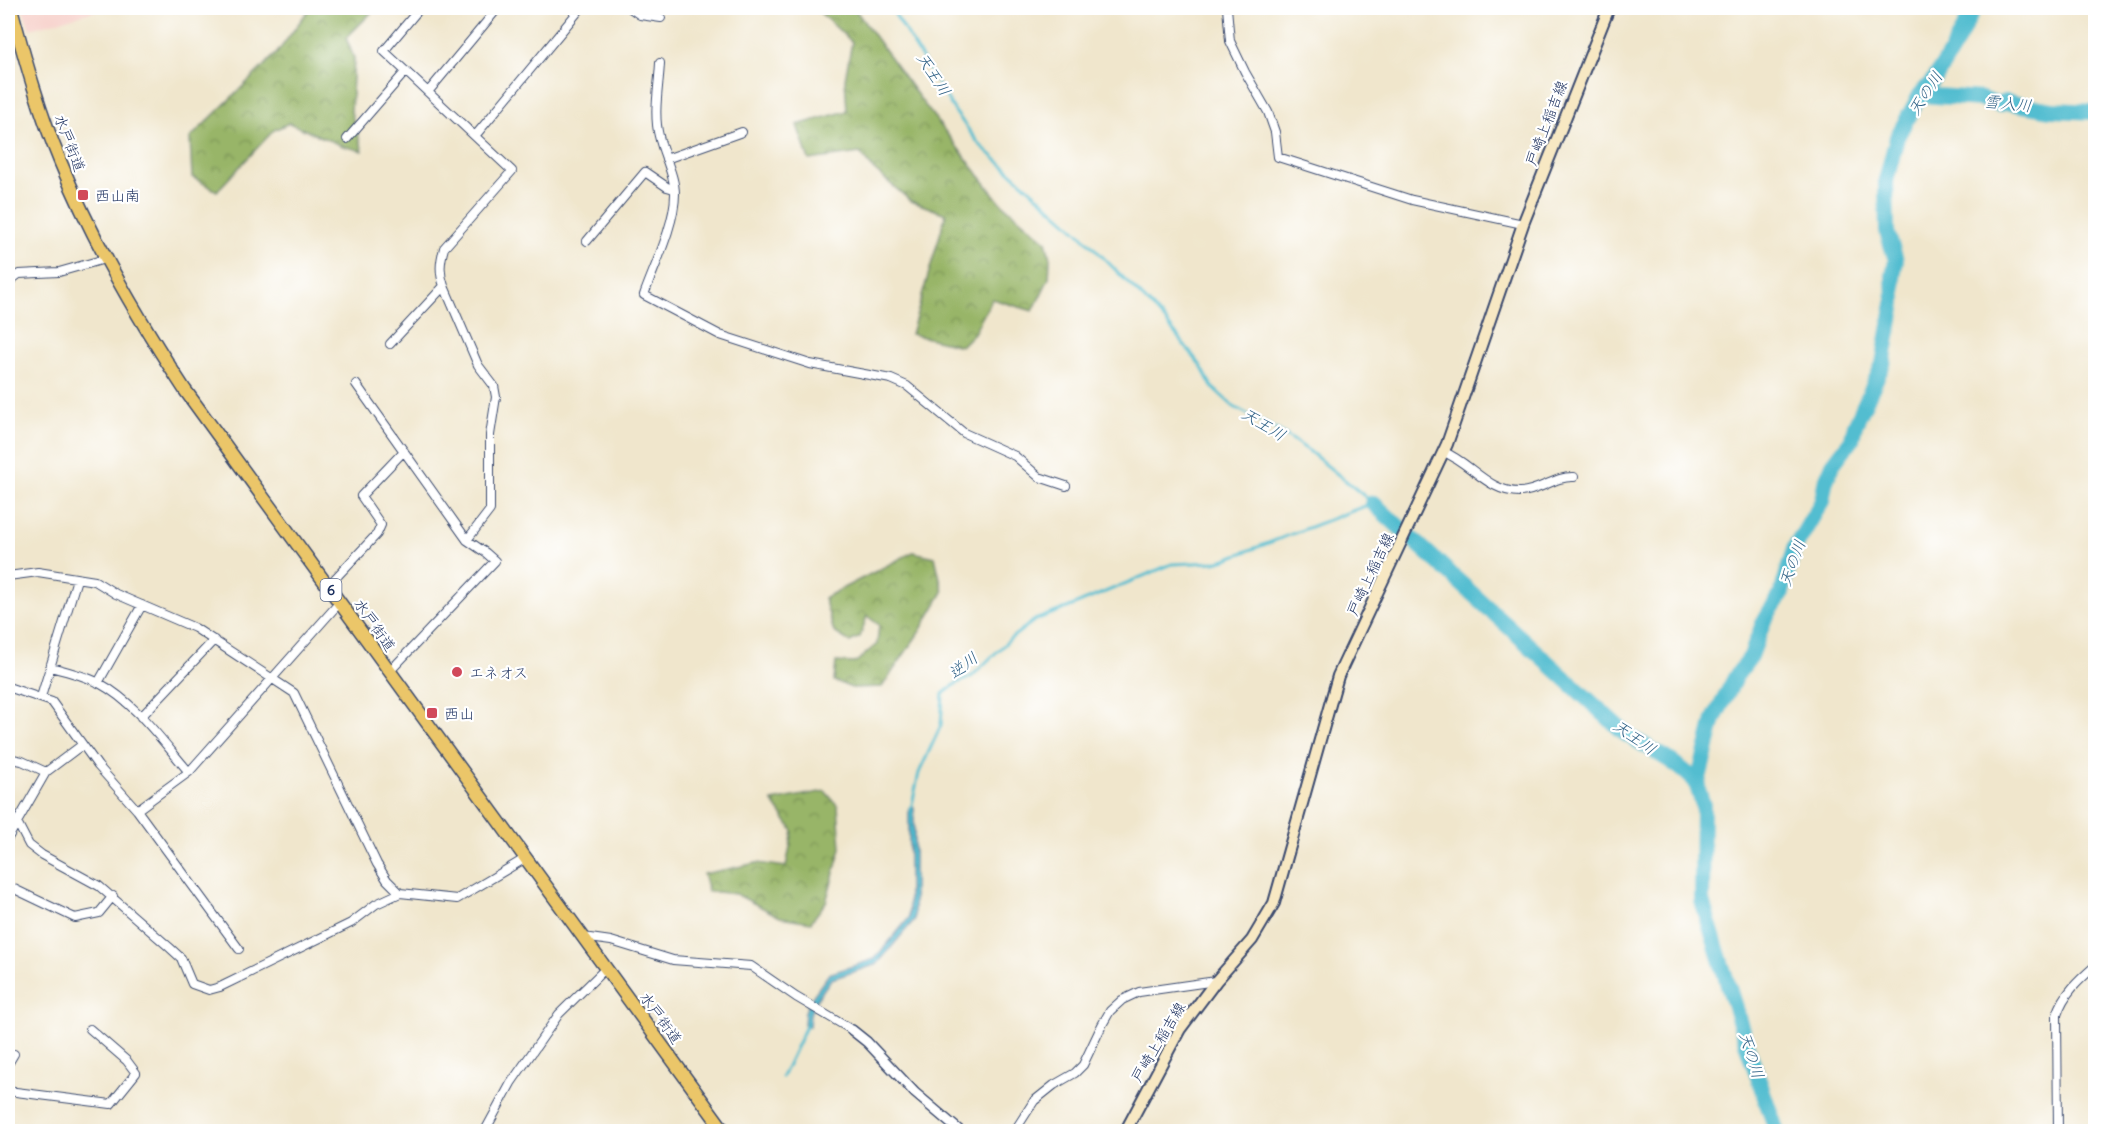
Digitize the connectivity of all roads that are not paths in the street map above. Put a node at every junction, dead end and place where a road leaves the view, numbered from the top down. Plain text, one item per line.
1 (9, 8) edge
2 (420, 8) edge
3 (498, 8) edge
4 (581, 8) edge
5 (630, 8) edge
6 (1227, 8) edge
7 (1609, 8) edge
8 (661, 18) dead end
9 (660, 63) dead end
10 (406, 72) junction
11 (428, 92) junction
12 (742, 132) dead end
13 (475, 136) junction
14 (347, 139) dead end
15 (666, 159) junction
16 (674, 189) junction
17 (1523, 224) junction
18 (587, 241) dead end
19 (105, 259) junction
20 (444, 286) junction
21 (8, 289) edge
22 (390, 344) dead end
23 (356, 384) dead end
24 (404, 452) junction
25 (1444, 452) junction
26 (1574, 477) dead end
27 (1066, 486) dead end
28 (467, 540) junction
29 (8, 576) edge
30 (77, 579) junction
31 (328, 586) junction
32 (340, 602) junction
33 (142, 605) junction
34 (214, 640) junction
35 (50, 667) junction
36 (390, 671) junction
37 (273, 679) junction
38 (98, 683) junction
39 (8, 687) edge
40 (41, 697) junction
41 (141, 717) junction
42 (82, 744) junction
43 (8, 758) edge
44 (46, 772) junction
45 (189, 772) junction
46 (137, 810) junction
47 (8, 817) edge
48 (17, 822) junction
49 (8, 838) edge
50 (526, 858) junction
51 (8, 886) edge
52 (400, 893) junction
53 (113, 896) junction
54 (583, 937) junction
55 (239, 949) dead end
56 (2096, 965) edge
57 (606, 968) junction
58 (1216, 981) junction
59 (90, 1029) dead end
60 (852, 1030) joint
61 (14, 1054) dead end
62 (8, 1064) edge
63 (8, 1091) edge
64 (486, 1129) dead end
65 (725, 1131) edge
66 (961, 1131) edge
67 (1014, 1131) edge
68 (1125, 1131) edge
69 (2058, 1131) edge

1 - 19 highway, 水戸街道 / 6
2 - 10 street
3 - 11 street
4 - 13 street
5 - 8 street
6 - 17 street
7 - 17 main road, 戸崎上稲吉線
9 - 15 street
10 - 11 street
10 - 14 street
11 - 13 street
12 - 15 street
13 - 20 street
15 - 16 street
16 - 18 street
16 - 27 street
17 - 25 main road, 戸崎上稲吉線
19 - 21 street
19 - 31 highway, 水戸街道 / 6
20 - 22 street
20 - 28 street
23 - 24 street
24 - 28 street
24 - 31 street
25 - 26 street
25 - 58 main road, 戸崎上稲吉線
28 - 36 street
29 - 30 street
30 - 33 street
30 - 35 street
31 - 32 highway, 水戸街道 / 6
32 - 36 highway, 水戸街道 / 6
32 - 37 street
33 - 34 street
33 - 38 street
34 - 37 street
34 - 41 street
35 - 38 street
35 - 40 street
36 - 50 highway, 水戸街道 / 6
37 - 45 street
37 - 52 street
38 - 41 street
39 - 40 street
40 - 42 street
41 - 45 street
42 - 44 street
42 - 46 street
43 - 44 street
44 - 48 street
45 - 46 street
46 - 55 street
47 - 48 street
48 - 49 street
48 - 53 street
50 - 52 street
50 - 54 highway, 水戸街道 / 6
51 - 53 street
52 - 53 street
54 - 57 highway, 水戸街道 / 6
54 - 60 street
56 - 69 street
57 - 64 street
57 - 65 highway, 水戸街道 / 6
58 - 67 street
58 - 68 main road, 戸崎上稲吉線
59 - 63 street
60 - 66 street
61 - 62 street

